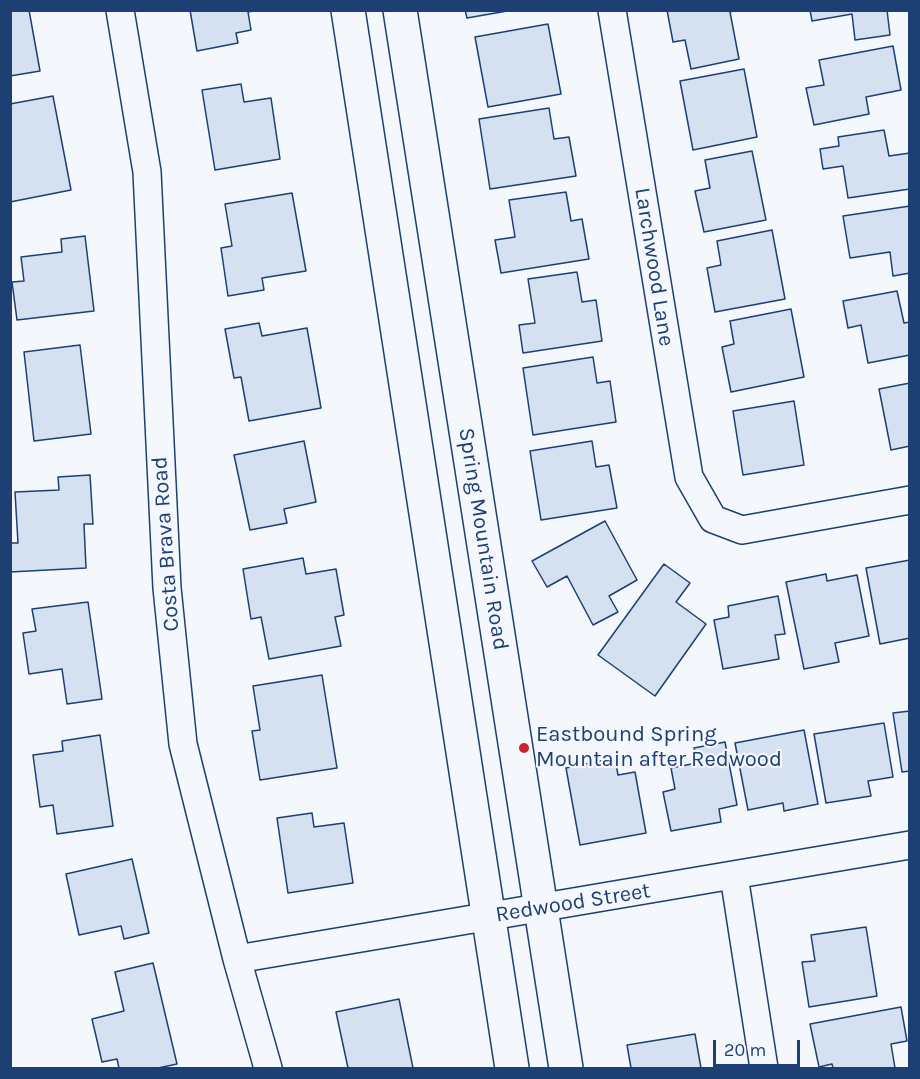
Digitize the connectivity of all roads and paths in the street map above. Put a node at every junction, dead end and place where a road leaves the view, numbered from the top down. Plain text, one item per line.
1 (120, 10) edge
2 (348, 10) edge
3 (400, 10) edge
4 (612, 10) edge
5 (909, 500) edge
6 (909, 845) edge
7 (734, 876) junction
8 (541, 909) junction
9 (489, 917) junction
10 (237, 959) junction
11 (268, 1068) edge
12 (512, 1068) edge
13 (566, 1068) edge
14 (764, 1068) edge

1 - 10 street, Costa Brava Road
2 - 9 main road
3 - 8 main road, Spring Mountain Road
4 - 5 street, Larchwood Lane
6 - 7 street, Redwood Street
7 - 8 street, Redwood Street
7 - 14 street
8 - 9 street, Redwood Street
8 - 13 main road, Spring Mountain Road
9 - 10 street, Redwood Street
9 - 12 main road
10 - 11 street, Costa Brava Road

